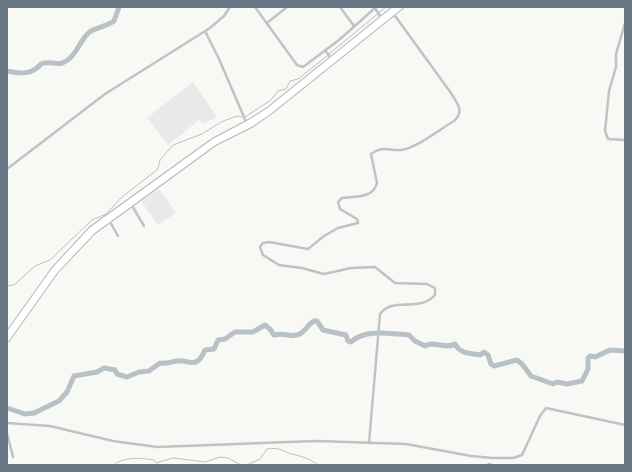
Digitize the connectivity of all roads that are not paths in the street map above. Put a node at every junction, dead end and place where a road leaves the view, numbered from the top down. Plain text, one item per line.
1 (255, 7) edge
2 (287, 7) edge
3 (340, 7) edge
4 (396, 7) edge
5 (401, 7) edge
6 (228, 8) edge
7 (376, 8) edge
8 (393, 13) junction
9 (382, 18) junction
10 (267, 23) junction
11 (625, 23) edge
12 (354, 26) junction
13 (205, 32) junction
14 (326, 52) junction
15 (331, 59) junction
16 (246, 124) junction
17 (625, 140) edge
18 (7, 169) edge
19 (136, 198) junction
20 (130, 204) junction
21 (109, 220) junction
22 (144, 226) dead end
23 (87, 235) junction
24 (118, 236) dead end
25 (41, 289) junction
26 (7, 335) edge
27 (7, 340) edge
28 (7, 423) edge
29 (625, 425) edge
30 (7, 433) edge
31 (369, 443) junction
32 (13, 457) dead end

1 - 10 street
2 - 10 street
3 - 12 street
4 - 9 highway
5 - 8 highway
6 - 13 street
7 - 9 street
7 - 12 street
8 - 9 highway
8 - 31 street
9 - 15 highway
10 - 14 street
11 - 17 street
12 - 14 street
13 - 16 street
13 - 18 street
14 - 15 street
15 - 16 highway
16 - 19 highway
19 - 20 highway
19 - 23 highway
20 - 21 highway
20 - 22 street
21 - 23 highway
21 - 24 street
23 - 25 highway
25 - 26 highway
25 - 27 highway
28 - 31 street
29 - 31 street
30 - 32 street

